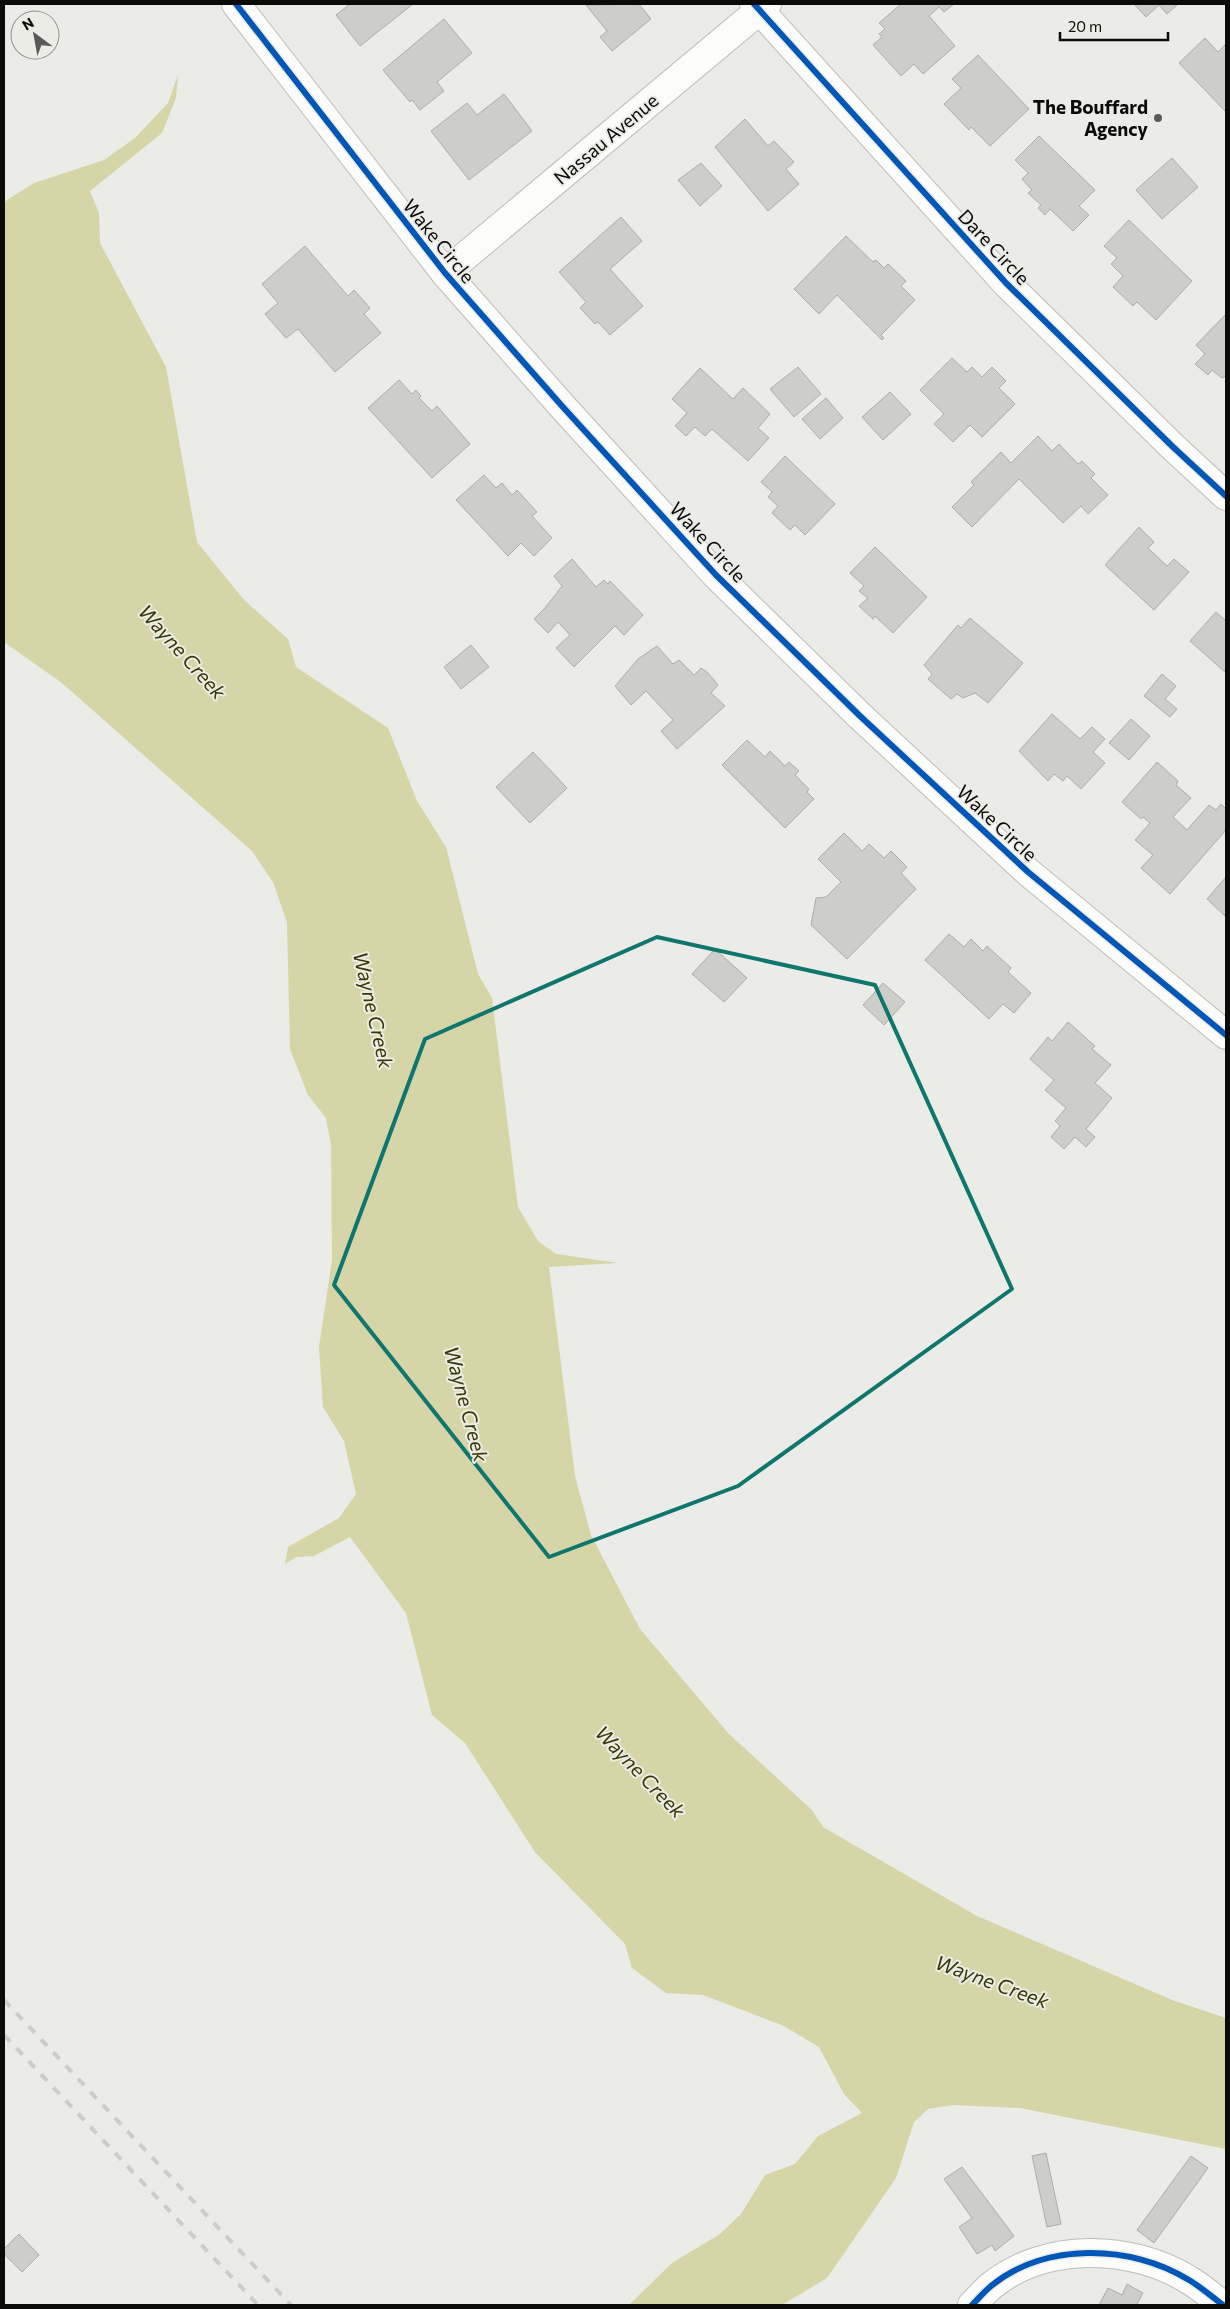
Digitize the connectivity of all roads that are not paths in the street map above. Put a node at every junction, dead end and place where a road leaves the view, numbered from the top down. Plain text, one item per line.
1 (236, 4) edge
2 (760, 6) edge
3 (445, 274) junction
4 (1226, 496) edge
5 (1226, 1035) edge
6 (972, 2305) edge
7 (1223, 2305) edge

1 - 3 street, Wake Circle
2 - 3 street, Nassau Avenue
2 - 4 street, Dare Circle
3 - 5 street, Wake Circle
6 - 7 street

